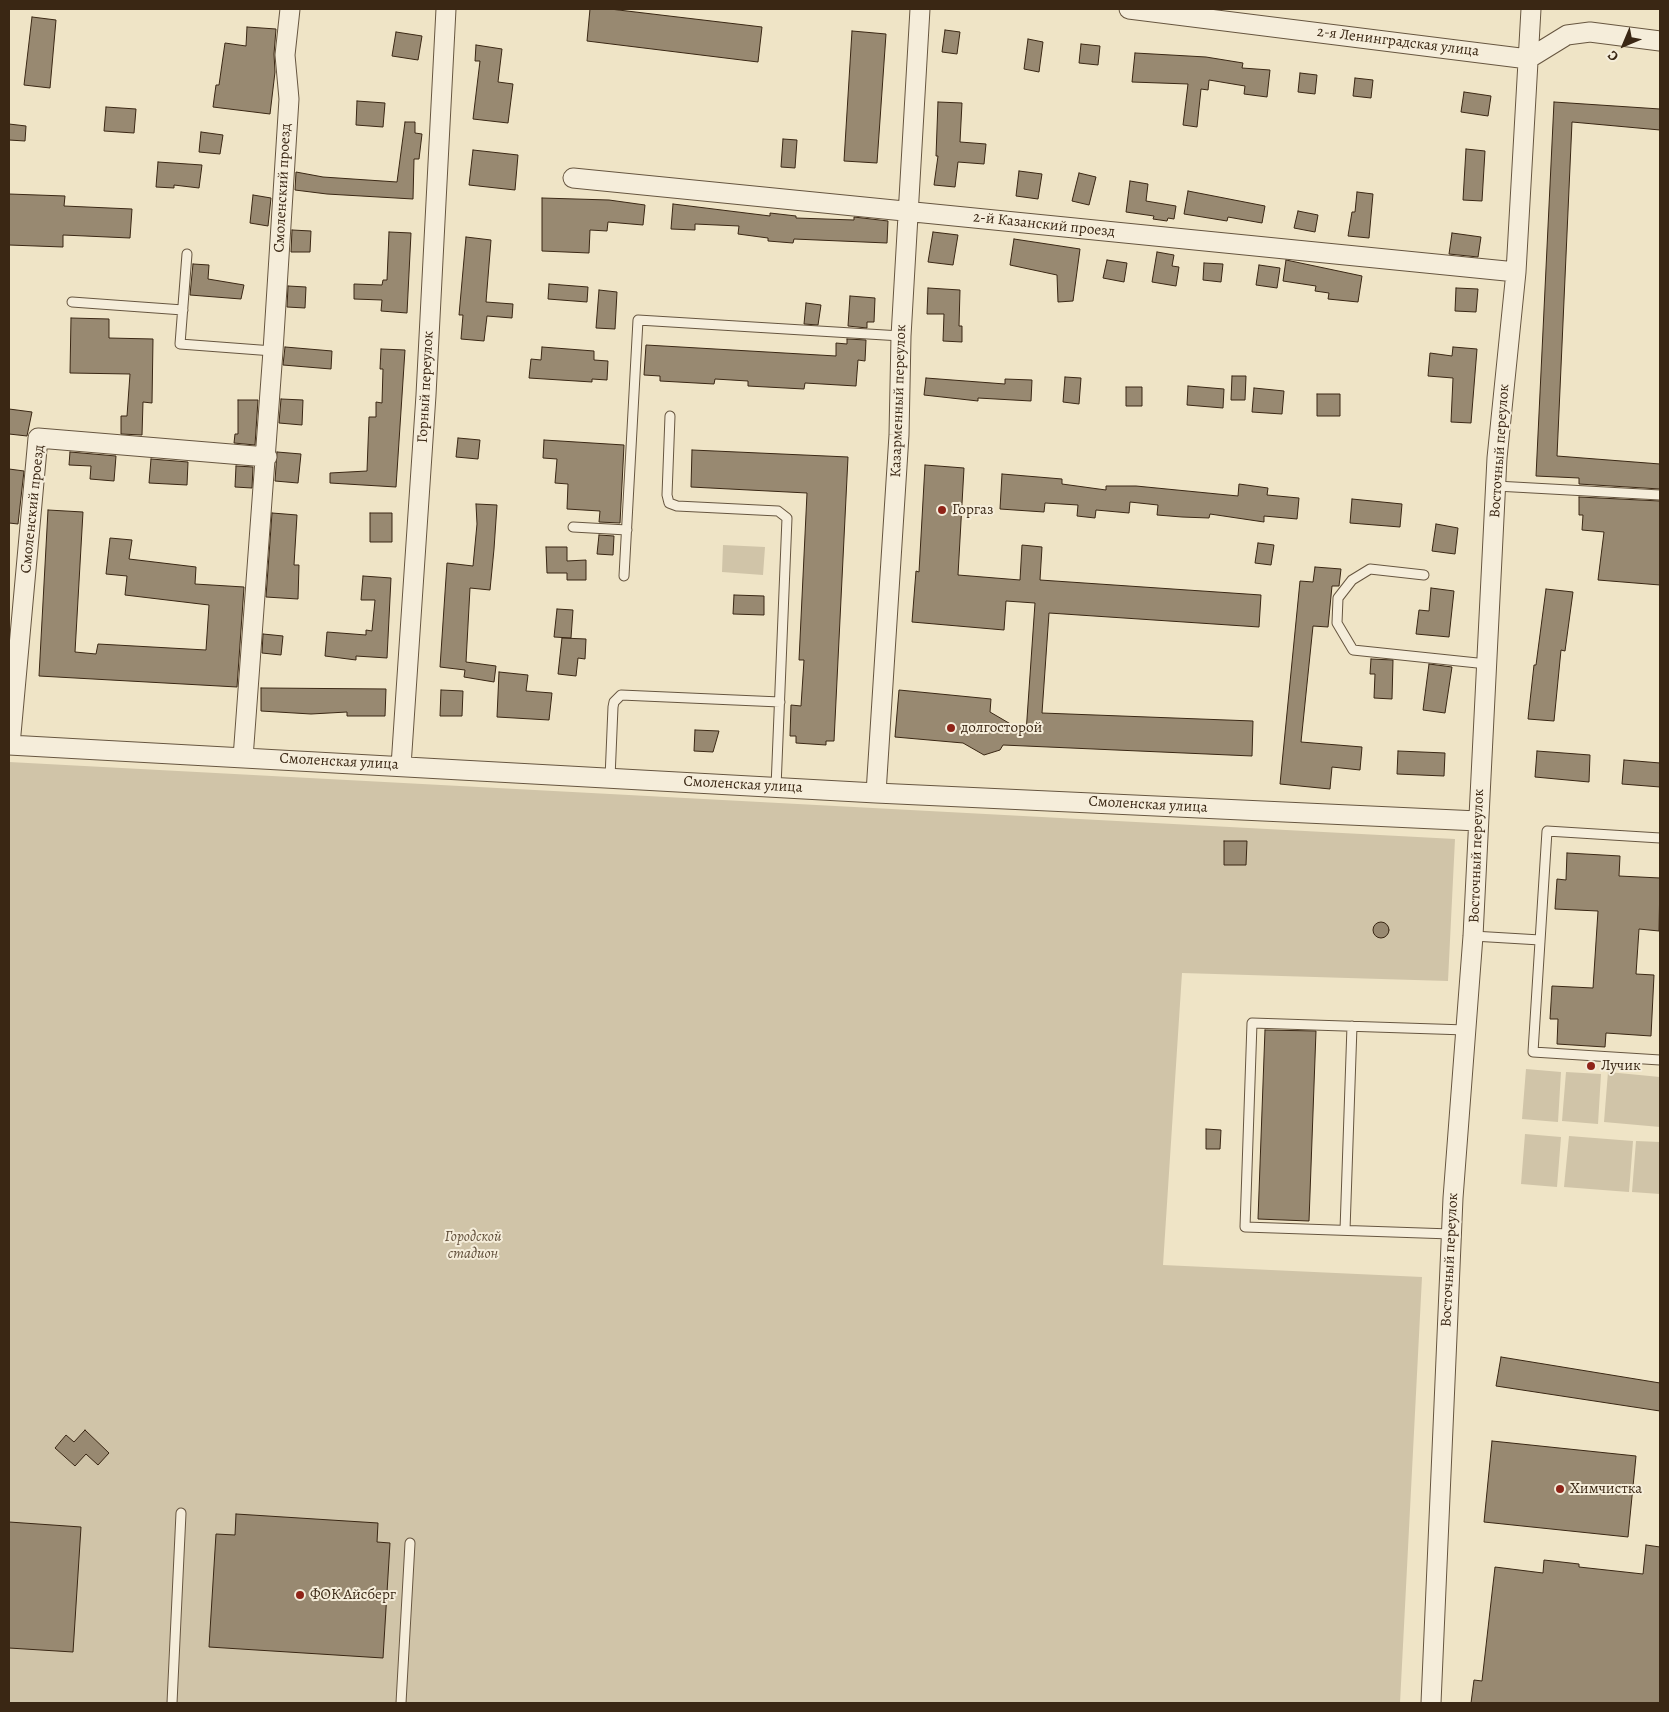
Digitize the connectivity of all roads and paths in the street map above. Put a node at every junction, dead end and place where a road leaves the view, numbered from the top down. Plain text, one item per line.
1 (290, 9) edge
2 (446, 9) edge
3 (920, 9) edge
4 (1129, 9) edge
5 (1531, 9) edge
6 (1660, 41) edge
7 (1528, 59) junction
8 (573, 178) dead end
9 (909, 212) junction
10 (187, 254) dead end
11 (1516, 272) junction
12 (72, 302) dead end
13 (183, 310) junction
14 (901, 336) junction
15 (273, 351) junction
16 (670, 416) dead end
17 (267, 457) junction
18 (1496, 486) junction
19 (1660, 495) edge
20 (573, 527) dead end
21 (627, 530) junction
22 (1424, 575) dead end
23 (624, 576) dead end
24 (1488, 664) junction
25 (780, 702) junction
26 (9, 745) edge
27 (243, 758) junction
28 (401, 766) junction
29 (610, 778) junction
30 (776, 787) junction
31 (876, 793) junction
32 (1478, 821) junction
33 (1660, 838) edge
34 (1474, 936) junction
35 (1540, 940) junction
36 (1352, 1026) junction
37 (1466, 1030) junction
38 (1660, 1060) edge
39 (1345, 1230) junction
40 (1451, 1234) junction
41 (181, 1513) dead end
42 (410, 1543) dead end
43 (172, 1703) edge
44 (401, 1703) edge
45 (1431, 1703) edge

1 - 15 street, Смоленский проезд
2 - 28 street, Горный переулок
3 - 9 street, Казарменный переулок
4 - 7 street, 2-я Ленинградская улица
5 - 7 street, Восточный переулок
6 - 7 street
7 - 11 street, Восточный переулок
8 - 9 street, 2-й Казанский проезд
9 - 11 street, 2-й Казанский проезд
9 - 14 street, Казарменный переулок
10 - 13 lane
11 - 18 street, Восточный переулок
12 - 13 lane
13 - 15 lane
14 - 21 lane
14 - 31 street, Казарменный переулок
15 - 17 street, Смоленский проезд
16 - 25 lane
17 - 26 street, Смоленский проезд
17 - 27 street, Смоленский проезд
18 - 19 lane
18 - 24 street, Восточный переулок
20 - 21 lane
21 - 23 lane
22 - 24 lane
24 - 32 street, Восточный переулок
25 - 29 lane
25 - 30 lane
26 - 27 street, Смоленская улица
27 - 28 street, Смоленская улица
28 - 29 street, Смоленская улица
29 - 30 street, Смоленская улица
30 - 31 street, Смоленская улица
31 - 32 street, Смоленская улица
32 - 34 street, Восточный переулок
33 - 35 lane
34 - 35 lane
34 - 37 street, Восточный переулок
35 - 38 lane
36 - 37 lane
36 - 39 lane
36 - 39 lane
37 - 40 street, Восточный переулок
39 - 40 lane
40 - 45 street, Восточный переулок
41 - 43 lane
42 - 44 lane

